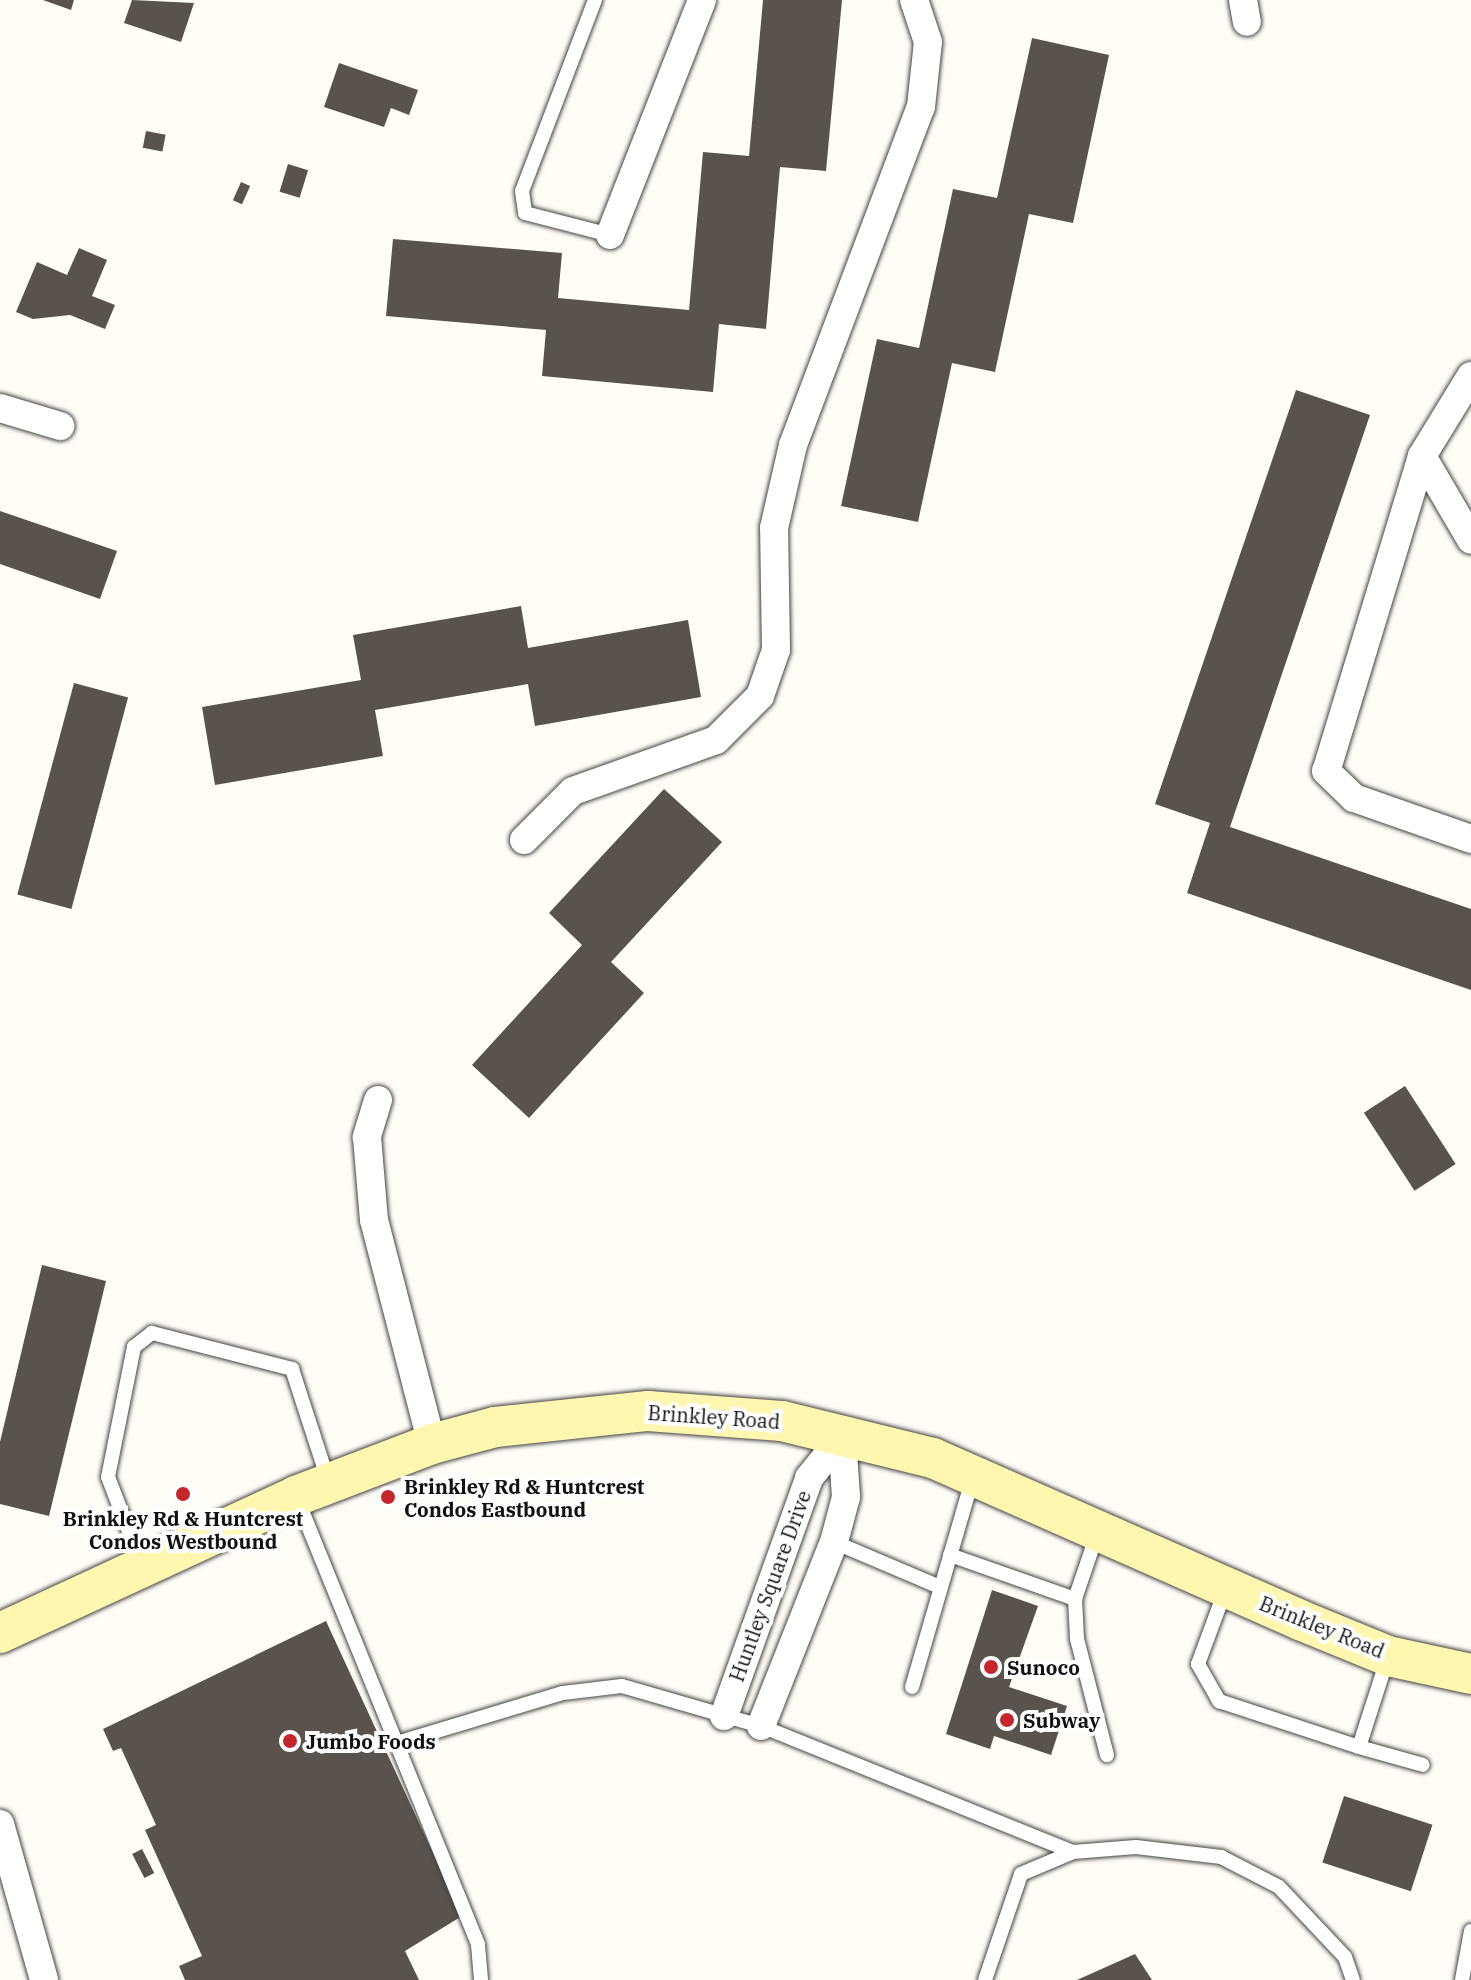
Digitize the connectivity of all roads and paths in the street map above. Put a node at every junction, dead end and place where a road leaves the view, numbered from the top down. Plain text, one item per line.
1 (595, 0) edge
2 (702, 0) edge
3 (914, 0) edge
4 (610, 235) joint
5 (1471, 376) edge
6 (0, 408) edge
7 (60, 426) dead end
8 (1422, 456) junction
9 (1471, 540) edge
10 (1471, 839) edge
11 (524, 840) dead end
12 (378, 1100) dead end
13 (842, 1437) junction
14 (432, 1444) junction
15 (973, 1475) junction
16 (313, 1489) junction
17 (1099, 1530) junction
18 (834, 1542) junction
19 (950, 1555) junction
20 (143, 1567) junction
21 (1226, 1586) junction
22 (940, 1587) junction
23 (1075, 1599) junction
24 (0, 1633) edge
25 (1388, 1656) junction
26 (1471, 1674) edge
27 (912, 1687) dead end
28 (724, 1716) junction
29 (761, 1726) junction
30 (397, 1743) junction
31 (1359, 1747) junction
32 (1107, 1755) dead end
33 (1423, 1765) dead end
34 (0, 1824) edge
35 (1073, 1852) junction
36 (0, 1903) edge
37 (1471, 1931) edge
38 (41, 1972) edge
39 (481, 1980) edge
40 (985, 1980) edge
41 (1353, 1980) edge
42 (1462, 1980) edge

1 - 4 lane
2 - 4 street
3 - 11 street
5 - 8 street
6 - 7 street
8 - 9 street
8 - 10 street
12 - 14 street
13 - 14 main road, Brinkley Road
13 - 15 main road, Brinkley Road
13 - 18 street, Huntley Square Drive
13 - 28 street, Huntley Square Drive
14 - 16 main road, Brinkley Road
15 - 17 main road, Brinkley Road
15 - 19 lane
16 - 20 main road, Brinkley Road
16 - 20 lane
16 - 30 lane
17 - 21 main road, Brinkley Road
17 - 23 lane
18 - 22 lane
18 - 29 street, Huntley Square Drive
19 - 22 lane
19 - 23 lane
20 - 24 main road, Brinkley Road
21 - 25 main road, Brinkley Road
21 - 31 lane
22 - 27 lane
23 - 32 lane
25 - 26 main road, Brinkley Road
25 - 31 lane
28 - 29 lane
28 - 30 lane
29 - 35 lane
30 - 39 lane
31 - 33 lane
34 - 38 street
35 - 40 lane
35 - 41 lane
36 - 38 street
37 - 42 lane

